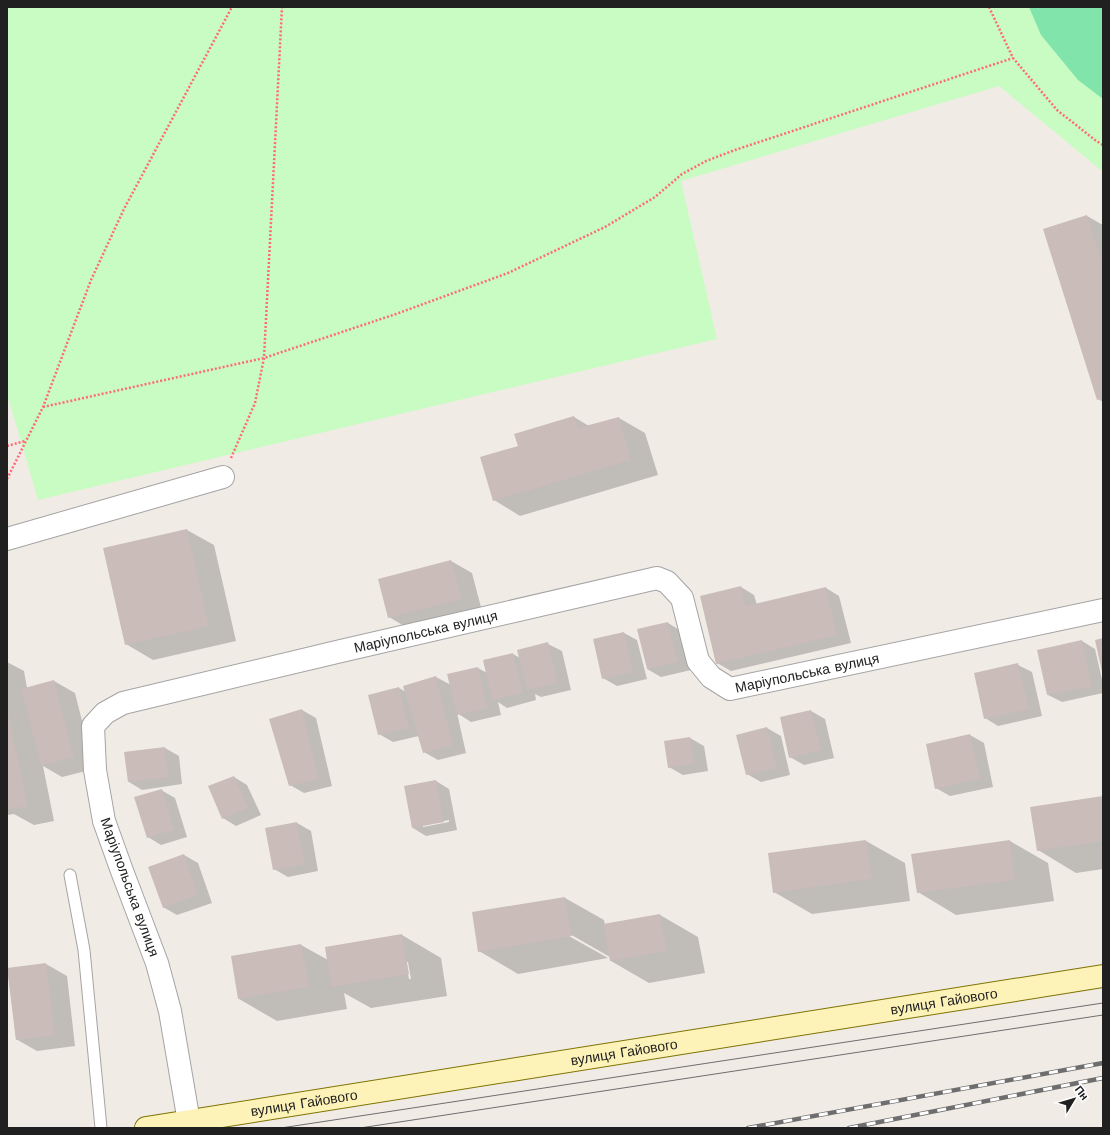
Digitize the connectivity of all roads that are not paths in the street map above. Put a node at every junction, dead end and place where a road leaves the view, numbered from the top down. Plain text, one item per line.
1 (223, 476) road end
2 (7, 539) edge
3 (1103, 610) edge
4 (70, 875) dead end
5 (1103, 976) edge
6 (189, 1122) junction
7 (101, 1128) edge
8 (146, 1128) edge

1 - 2 street
3 - 6 street, Маріупольська вулиця
4 - 7 lane
5 - 6 street, вулиця Гайового
6 - 8 street, вулиця Гайового

